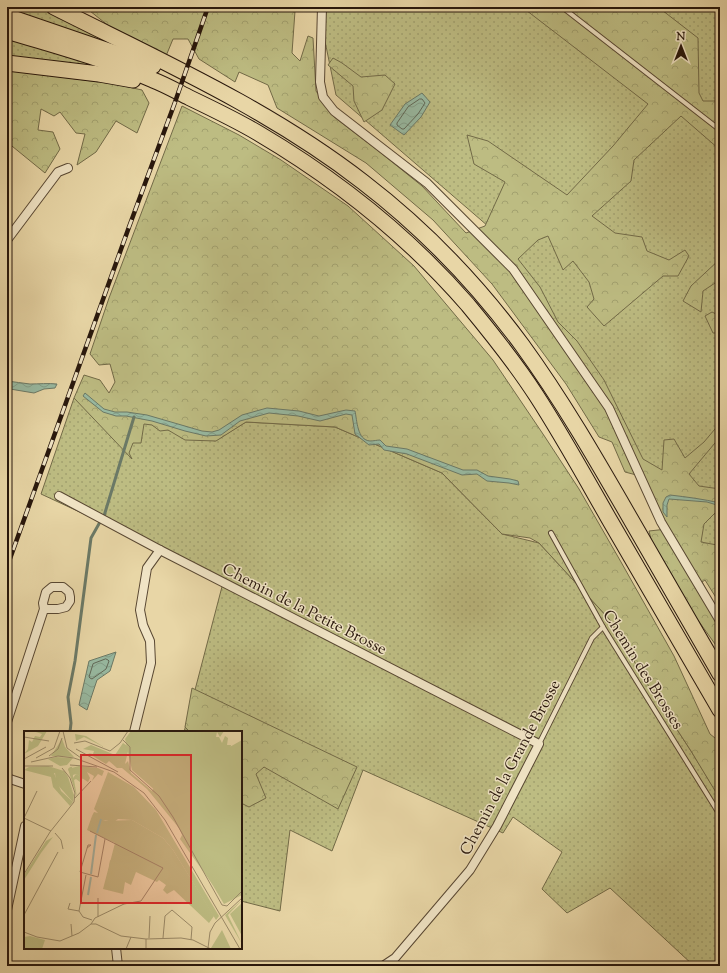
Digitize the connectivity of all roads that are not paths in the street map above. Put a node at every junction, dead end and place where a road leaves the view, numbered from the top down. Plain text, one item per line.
1 (54, 7) edge
2 (322, 7) edge
3 (562, 7) edge
4 (7, 16) edge
5 (7, 31) edge
6 (7, 63) edge
7 (241, 103) junction
8 (218, 111) junction
9 (720, 130) edge
10 (68, 168) dead end
11 (7, 240) edge
12 (59, 496) dead end
13 (551, 533) dead end
14 (160, 550) junction
15 (44, 609) dead end
16 (720, 621) edge
17 (603, 627) junction
18 (720, 674) edge
19 (720, 710) edge
20 (7, 722) edge
21 (134, 731) edge
22 (539, 744) junction
23 (7, 778) edge
24 (24, 784) edge
25 (720, 815) edge
26 (24, 830) edge
27 (9, 893) edge
28 (7, 910) edge
29 (116, 949) edge
30 (118, 966) edge
31 (382, 966) edge

1 - 7 highway
2 - 16 street
3 - 9 lane
4 - 7 highway
5 - 8 highway
6 - 8 highway
7 - 18 highway
8 - 19 highway
10 - 11 street
12 - 14 street, Chemin de la Petite Brosse
13 - 17 lane, Chemin des Brosses
14 - 21 street
14 - 22 street, Chemin de la Petite Brosse
15 - 20 street
17 - 22 lane, Chemin de la Grande Brosse
17 - 25 lane, Chemin des Brosses
22 - 31 street, Chemin de la Grande Brosse
23 - 24 street
26 - 27 street
27 - 28 street
29 - 30 street

